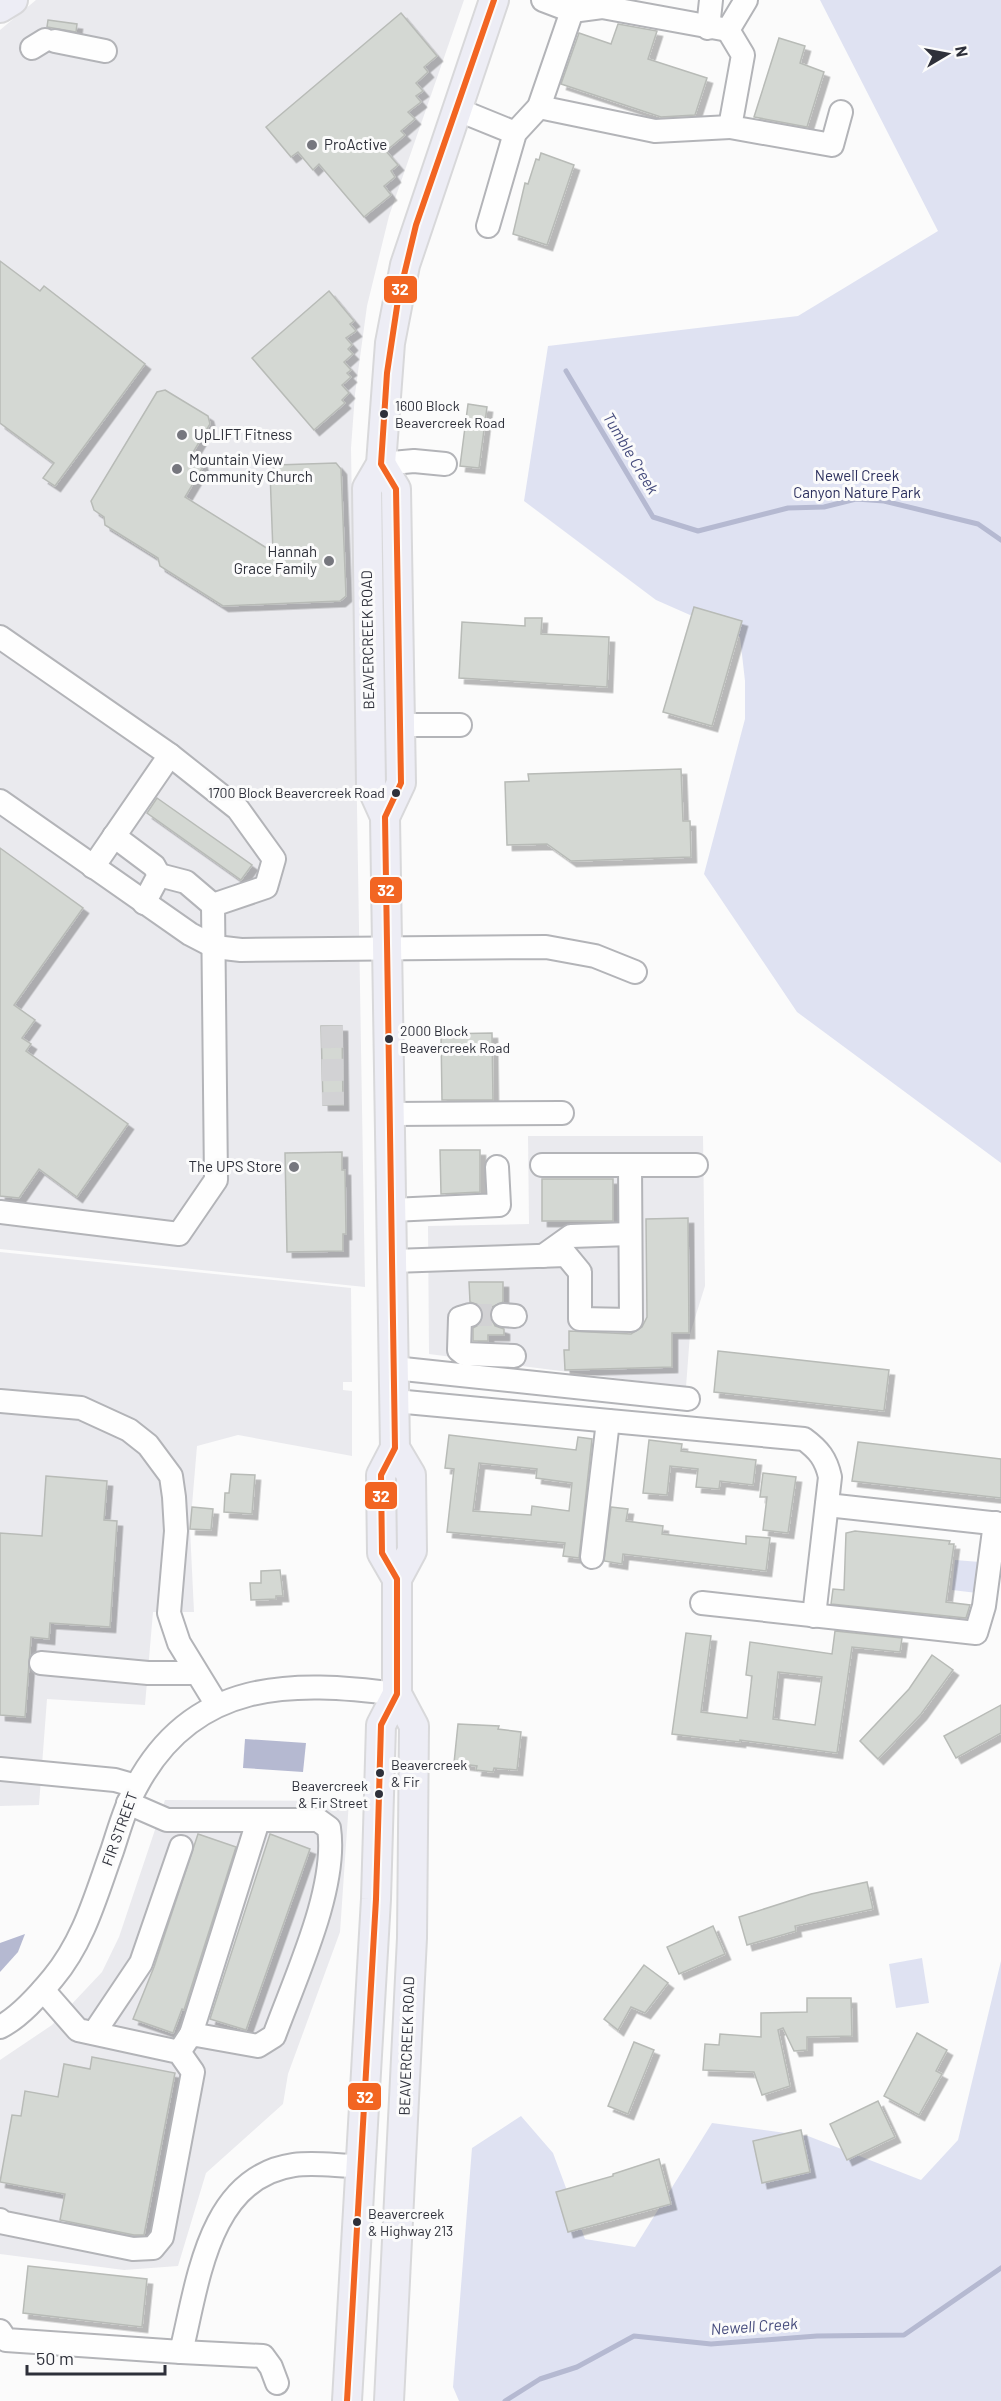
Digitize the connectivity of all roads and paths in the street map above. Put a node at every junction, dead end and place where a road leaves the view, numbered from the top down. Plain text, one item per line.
1 (13, 0) edge
2 (494, 0) edge
3 (543, 0) edge
4 (711, 0) edge
5 (746, 0) edge
6 (0, 8) edge
7 (572, 11) junction
8 (718, 29) junction
9 (44, 43) dead end
10 (105, 51) dead end
11 (539, 107) junction
12 (456, 109) junction
13 (841, 112) dead end
14 (730, 127) junction
15 (515, 133) junction
16 (488, 226) dead end
17 (381, 464) junction
18 (445, 464) dead end
19 (368, 583) junction
20 (0, 637) edge
21 (400, 725) junction
22 (460, 725) dead end
23 (170, 755) junction
24 (0, 801) edge
25 (385, 817) junction
26 (114, 836) junction
27 (93, 867) junction
28 (159, 875) junction
29 (144, 903) junction
30 (213, 905) junction
31 (216, 947) junction
32 (388, 949) junction
33 (635, 972) dead end
34 (562, 1113) dead end
35 (391, 1114) junction
36 (542, 1165) dead end
37 (630, 1165) junction
38 (696, 1165) dead end
39 (497, 1167) dead end
40 (392, 1210) junction
41 (0, 1212) edge
42 (630, 1234) junction
43 (543, 1256) junction
44 (393, 1261) junction
45 (470, 1315) dead end
46 (514, 1356) dead end
47 (394, 1368) junction
48 (688, 1399) dead end
49 (0, 1401) edge
50 (395, 1401) junction
51 (608, 1420) junction
52 (827, 1505) junction
53 (998, 1523) edge
54 (592, 1557) dead end
55 (702, 1603) dead end
56 (814, 1616) junction
57 (41, 1663) dead end
58 (196, 1673) junction
59 (397, 1694) junction
60 (217, 1705) junction
61 (0, 1769) edge
62 (132, 1795) junction
63 (258, 1821) junction
64 (181, 1847) dead end
65 (43, 1990) junction
66 (0, 2027) edge
67 (94, 2033) junction
68 (185, 2043) junction
69 (359, 2166) junction
70 (0, 2220) edge
71 (0, 2331) edge
72 (181, 2352) junction
73 (277, 2383) dead end
74 (347, 2401) edge
75 (389, 2401) edge

1 - 6 main road
2 - 12 main road, BEAVERCREEK ROAD
3 - 7 street
4 - 8 street
5 - 8 street
7 - 8 street
7 - 11 street
8 - 14 street
9 - 10 street
11 - 14 street
11 - 15 street
12 - 15 street
12 - 17 main road, BEAVERCREEK ROAD
13 - 14 street
15 - 16 street
17 - 18 street
17 - 19 main road, BEAVERCREEK ROAD
17 - 21 main road, BEAVERCREEK ROAD
19 - 21 main road
19 - 25 main road, BEAVERCREEK ROAD
20 - 23 street
21 - 22 street
21 - 25 main road, BEAVERCREEK ROAD
23 - 26 street
23 - 30 street
24 - 27 street
25 - 32 main road, BEAVERCREEK ROAD
26 - 27 street
26 - 28 street
27 - 29 street
28 - 29 street
28 - 30 street
29 - 31 street
30 - 31 street
31 - 32 street
31 - 41 street
32 - 33 street
32 - 35 main road, BEAVERCREEK ROAD
34 - 35 street
35 - 40 main road, BEAVERCREEK ROAD
36 - 37 street
37 - 38 street
37 - 42 street
39 - 40 street
40 - 44 main road, BEAVERCREEK ROAD
42 - 43 street
42 - 43 street
43 - 44 street
44 - 47 main road, BEAVERCREEK ROAD
45 - 46 street
47 - 48 street
47 - 50 main road, BEAVERCREEK ROAD
49 - 58 street
50 - 51 street
50 - 59 main road, BEAVERCREEK ROAD
51 - 52 street
51 - 54 street
52 - 53 street
52 - 56 street
53 - 56 street
55 - 56 street
57 - 58 street
58 - 60 street
59 - 60 street, FIR STREET
59 - 69 main road, BEAVERCREEK ROAD
59 - 75 main road, BEAVERCREEK ROAD
60 - 62 street, FIR STREET
61 - 62 street
62 - 63 street
62 - 65 street, FIR STREET
63 - 68 street
63 - 68 street
64 - 67 street
65 - 66 street, FIR STREET
65 - 67 street
67 - 68 street
68 - 70 street
69 - 72 street
69 - 74 main road, BEAVERCREEK ROAD
71 - 72 street
72 - 73 street

